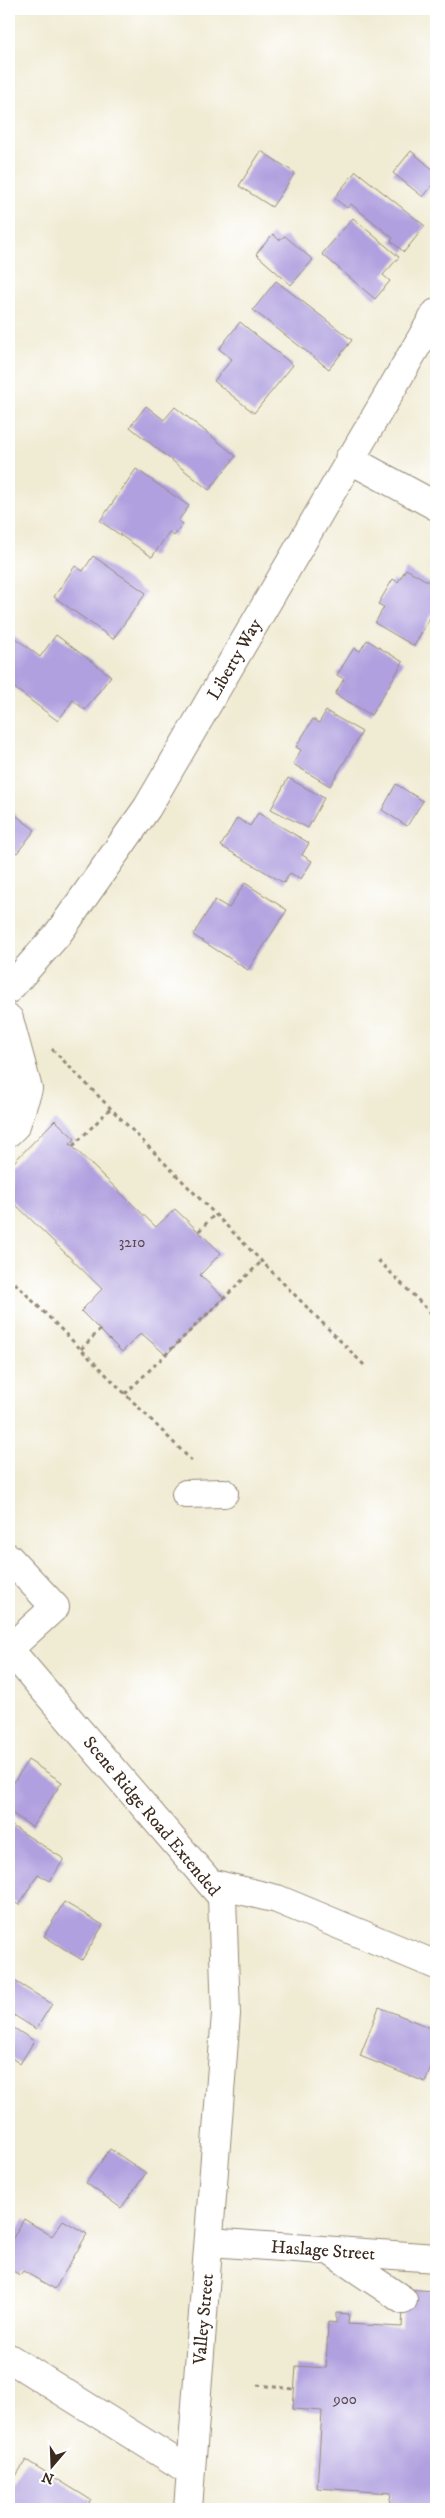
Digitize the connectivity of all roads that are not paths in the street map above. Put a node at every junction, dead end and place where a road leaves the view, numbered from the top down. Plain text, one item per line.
1 (436, 312) edge
2 (349, 459) junction
3 (436, 506) edge
4 (9, 989) edge
5 (9, 1019) edge
6 (9, 1132) edge
7 (224, 1493) road end
8 (186, 1494) dead end
9 (9, 1558) edge
10 (9, 1649) edge
11 (210, 1883) junction
12 (436, 1965) edge
13 (219, 2129) joint
14 (210, 2242) junction
15 (329, 2250) junction
16 (436, 2258) edge
17 (403, 2300) dead end
18 (9, 2358) edge
19 (190, 2471) junction
20 (188, 2509) edge

1 - 2 street, Liberty Way
2 - 3 street
2 - 4 street, Liberty Way
5 - 6 street
7 - 8 street
9 - 10 street
10 - 11 street, Scene Ridge Road Extended
11 - 12 street
11 - 13 street, Scene Ridge Road Extended
13 - 14 street, Valley Street
14 - 15 street, Haslage Street
14 - 19 street, Valley Street
15 - 16 street, Haslage Street
15 - 17 street
18 - 19 street
19 - 20 street, Valley Street

